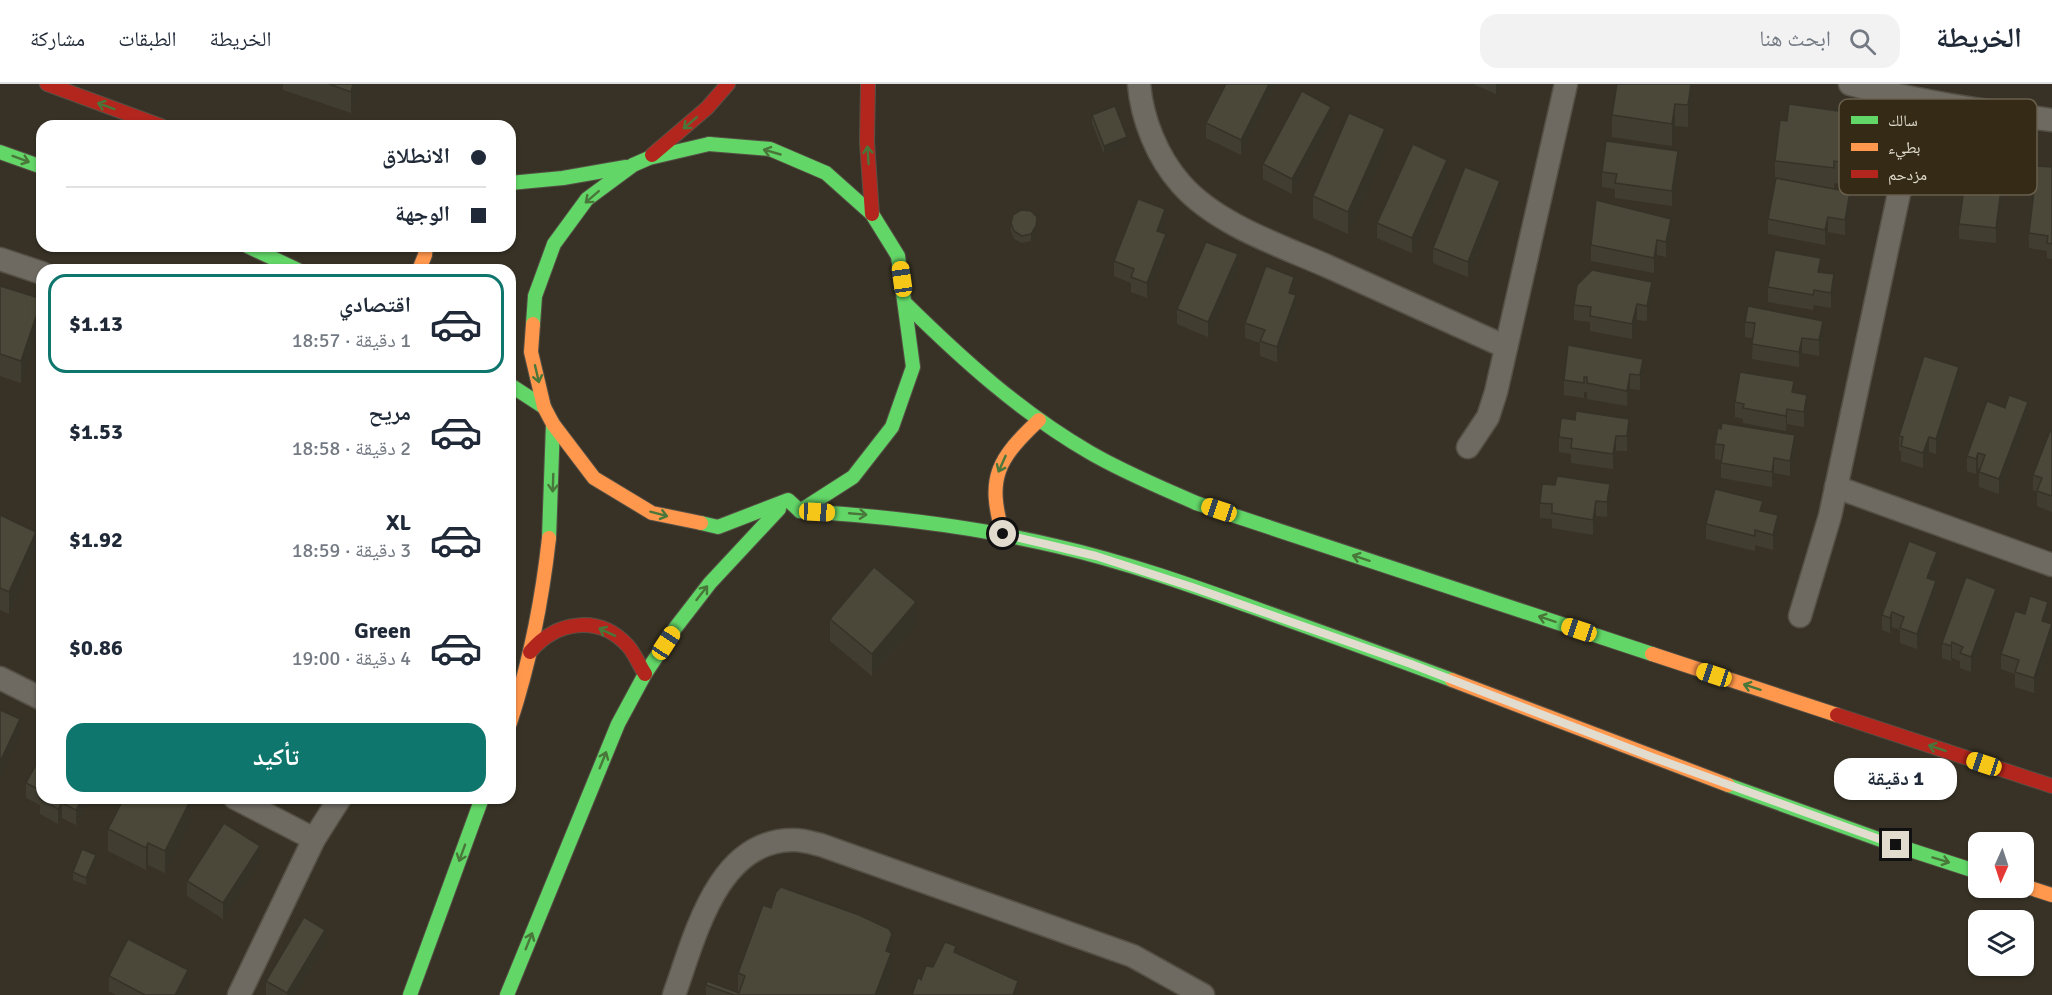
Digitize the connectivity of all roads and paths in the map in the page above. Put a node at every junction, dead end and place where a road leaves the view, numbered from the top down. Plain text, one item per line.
1 (47, 84) edge
2 (728, 84) edge
3 (868, 84) edge
4 (1139, 84) edge
5 (1566, 84) edge
6 (1850, 84) edge
7 (1915, 99) edge
8 (2037, 118) edge
9 (145, 120) edge
10 (2052, 120) edge
11 (0, 152) edge
12 (649, 158) junction
13 (36, 165) edge
14 (633, 165) junction
15 (516, 182) edge
16 (1899, 195) edge
17 (872, 214) junction
18 (260, 252) edge
19 (0, 259) edge
20 (285, 264) edge
21 (36, 271) edge
22 (905, 303) junction
23 (1506, 347) junction
24 (516, 389) edge
25 (544, 406) junction
26 (1039, 420) junction
27 (553, 424) junction
28 (1468, 447) dead end
29 (1836, 487) junction
30 (788, 500) junction
31 (800, 511) junction
32 (1003, 534) junction
33 (2052, 565) edge
34 (1800, 616) dead end
35 (530, 652) junction
36 (645, 674) junction
37 (0, 678) edge
38 (36, 696) edge
39 (516, 702) edge
40 (2052, 786) edge
41 (247, 804) edge
42 (336, 804) edge
43 (480, 804) edge
44 (314, 839) junction
45 (1968, 869) edge
46 (2034, 889) edge
47 (2052, 895) edge
48 (239, 995) edge
49 (410, 995) edge
50 (507, 995) edge
51 (674, 995) edge
52 (1203, 995) edge

9 -> 1 street
2 -> 12 street
17 -> 3 street
4 - 23 street
5 - 23 street
6 - 7 street
8 - 10 street
11 -> 13 street
12 - 14 street
17 -> 12 street
14 - 15 street
14 -> 25 street
16 - 29 street
17 - 22 street
18 - 20 street
19 - 21 street
22 - 26 street
22 - 31 street
23 - 28 street
24 - 25 street
25 - 27 street
26 -> 32 street
40 -> 26 street
27 -> 30 street
27 -> 35 street
29 - 33 street
29 - 34 street
30 - 31 street
36 -> 30 street
31 -> 32 street
32 -> 45 street
36 -> 35 street
35 - 39 street
50 -> 36 street
37 - 38 street
41 - 44 street
42 - 44 street
43 -> 49 street
44 - 48 street
46 - 47 street
51 - 52 street

